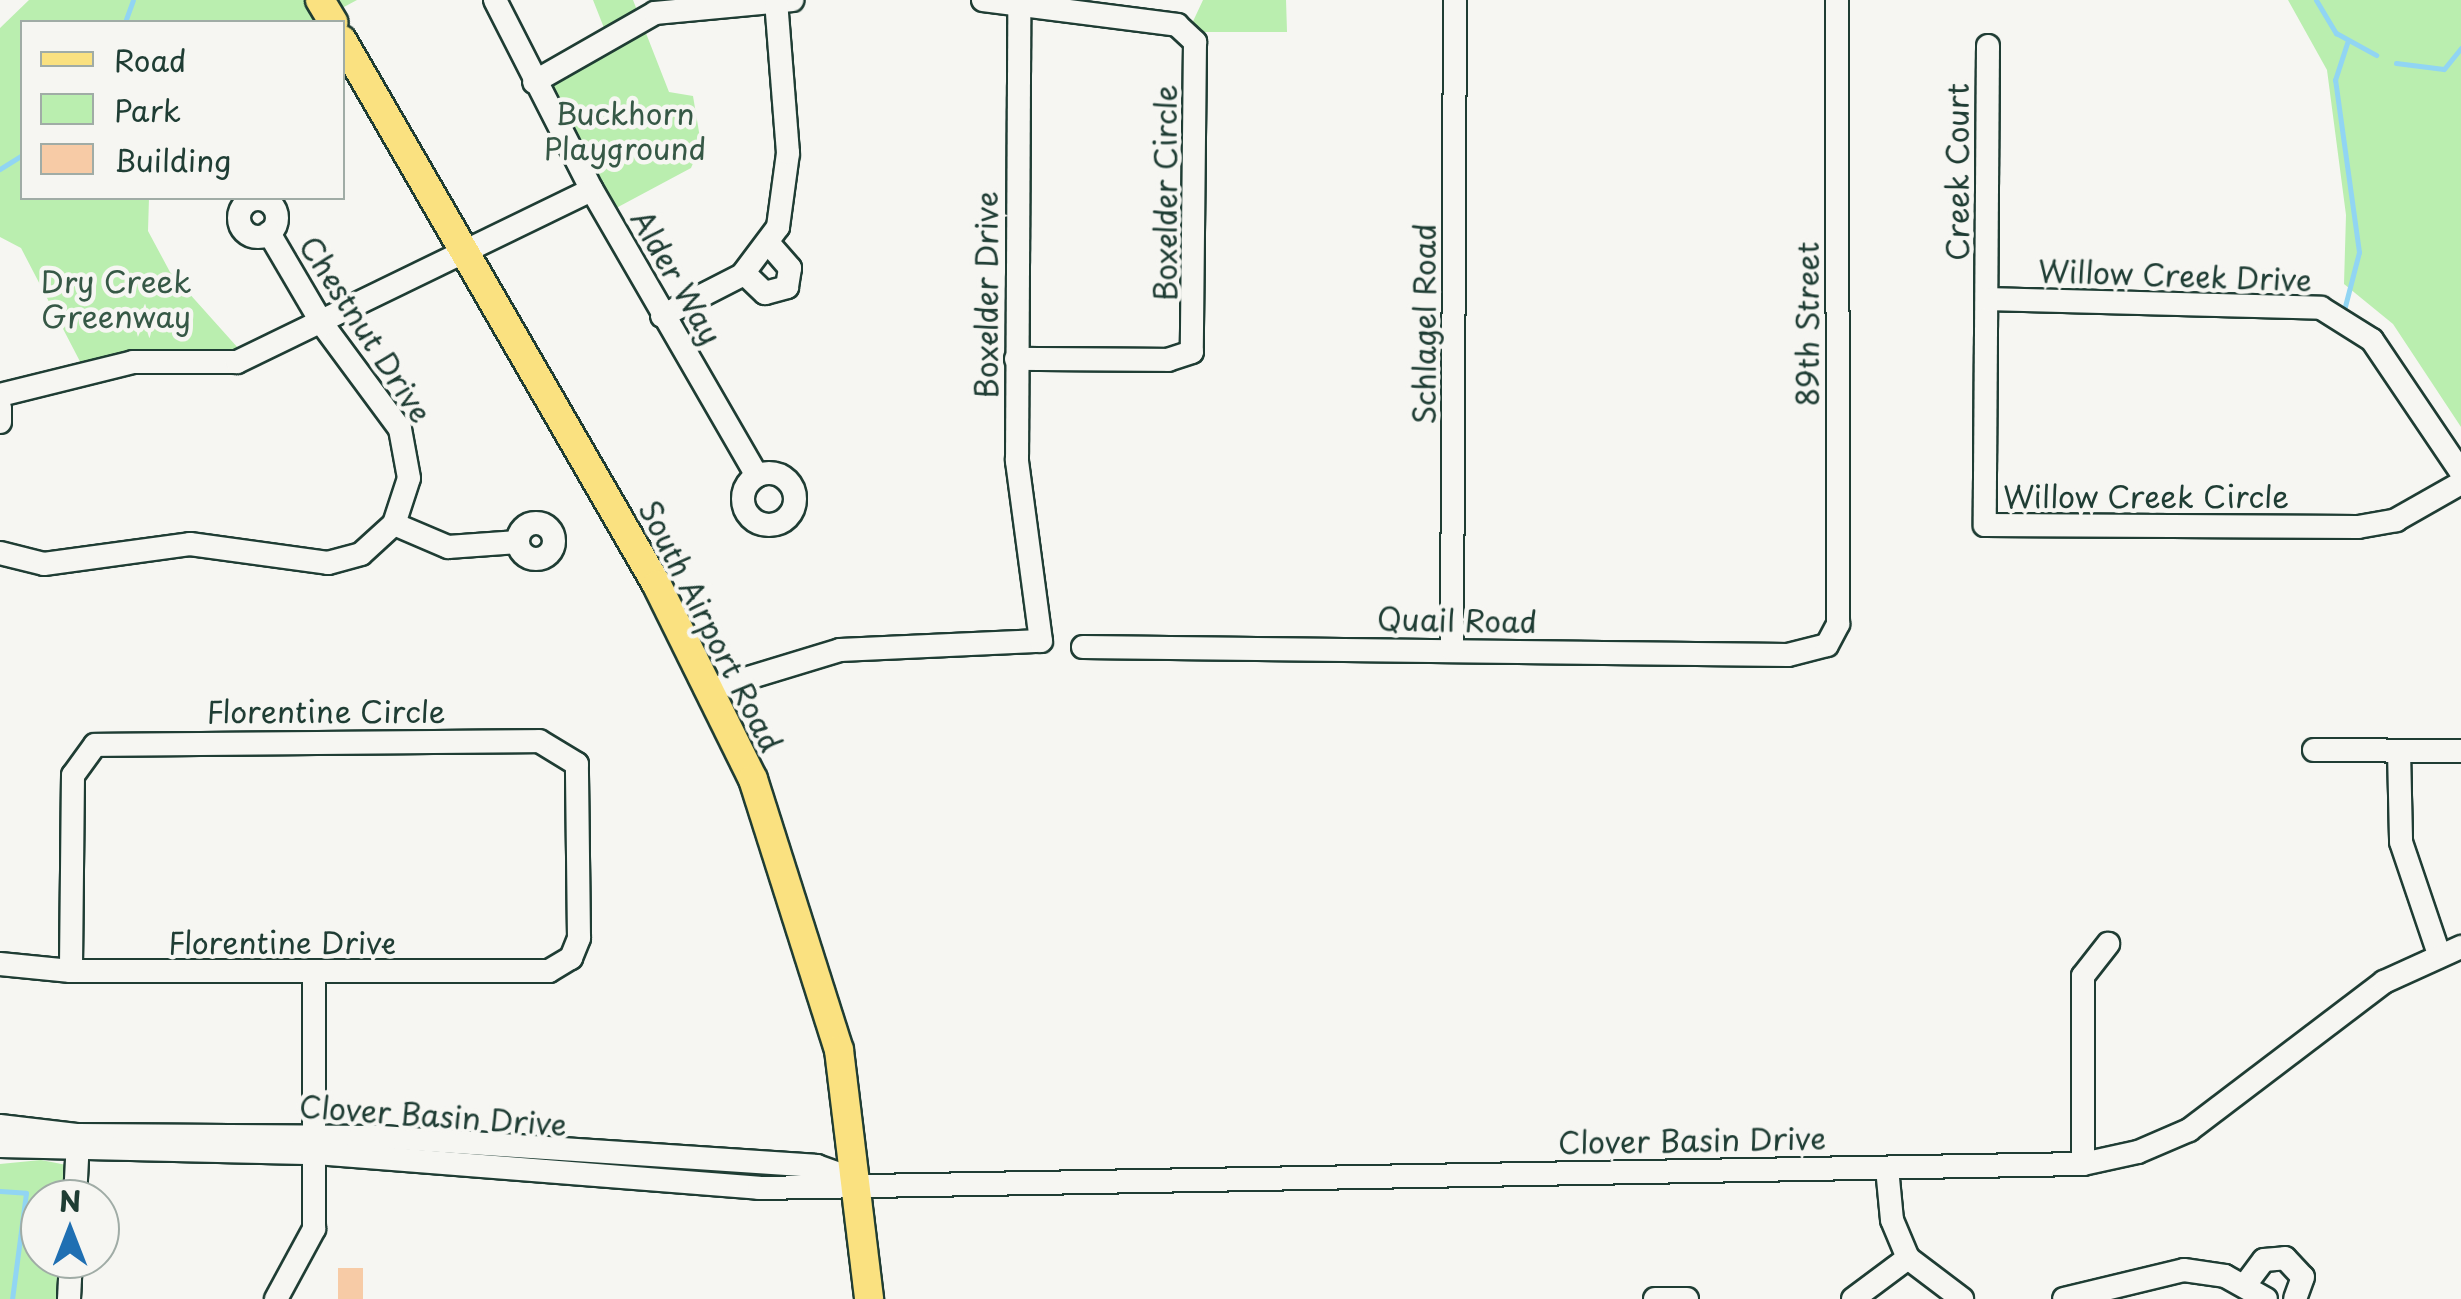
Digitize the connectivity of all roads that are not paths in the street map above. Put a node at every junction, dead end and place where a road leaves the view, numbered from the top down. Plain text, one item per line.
1 (495, 0) edge
2 (983, 0) edge
3 (1455, 0) edge
4 (1837, 0) edge
5 (784, 1) edge
6 (1019, 5) junction
7 (345, 45) edge
8 (1988, 46) dead end
9 (534, 82) junction
10 (592, 190) junction
11 (269, 233) dead end
12 (769, 244) junction
13 (462, 253) junction
14 (744, 273) junction
15 (1987, 300) junction
16 (662, 316) junction
17 (323, 326) junction
18 (1016, 359) junction
19 (0, 394) edge
20 (0, 408) edge
21 (0, 422) edge
22 (2461, 472) edge
23 (757, 476) dead end
24 (2461, 483) edge
25 (394, 524) junction
26 (518, 542) dead end
27 (0, 553) edge
28 (1828, 645) joint
29 (1084, 647) dead end
30 (1452, 649) junction
31 (712, 689) junction
32 (2314, 750) dead end
33 (2398, 750) junction
34 (2461, 751) edge
35 (2108, 944) dead end
36 (2450, 951) edge
37 (0, 964) edge
38 (562, 964) joint
39 (71, 972) junction
40 (314, 972) junction
41 (0, 1126) edge
42 (78, 1144) junction
43 (315, 1144) junction
44 (0, 1146) edge
45 (2083, 1164) junction
46 (1887, 1168) junction
47 (76, 1179) edge
48 (859, 1181) junction
49 (1908, 1258) junction
50 (2245, 1285) junction
51 (276, 1299) edge
52 (869, 1299) edge
53 (1655, 1299) edge
54 (1688, 1299) edge
55 (1853, 1299) edge
56 (1962, 1299) edge
57 (2064, 1299) edge
58 (2266, 1299) edge
59 (2295, 1299) edge

1 - 9 street, Alder Way
2 - 6 street
3 - 30 street, Schlagel Road
4 - 28 street, 89th Street
5 - 9 street
5 - 12 street
6 - 18 street, Boxelder Drive
6 - 18 street, Boxelder Circle
7 - 13 main road, South Airport Road
8 - 15 street, Creek Court
9 - 10 street, Alder Way
10 - 13 street
10 - 16 street, Alder Way
11 - 17 street, Chestnut Drive
12 - 14 street
12 - 14 street
13 - 17 street
13 - 31 main road, South Airport Road
14 - 16 street
15 - 22 street, Willow Creek Drive
15 - 24 street, Willow Creek Circle
16 - 23 street, Alder Way
17 - 19 street
17 - 25 street, Chestnut Drive
18 - 31 street, Boxelder Drive
20 - 21 street
25 - 26 street
25 - 27 street
28 - 30 street, Quail Road
29 - 30 street, Quail Road
31 - 48 main road, South Airport Road
32 - 33 street
33 - 34 street
33 - 36 street
35 - 45 street
36 - 45 street, Clover Basin Drive
37 - 39 street, Florentine Drive
38 - 39 street, Florentine Circle
38 - 40 street, Florentine Drive
39 - 40 street, Florentine Drive
40 - 43 street
41 - 42 street, Clover Basin Drive
42 - 43 street, Clover Basin Drive
42 - 44 street, Clover Basin Drive
42 - 47 street
43 - 48 street, Clover Basin Drive
43 - 51 street
45 - 46 street, Clover Basin Drive
46 - 48 street, Clover Basin Drive
46 - 49 street
48 - 52 main road, South Airport Road
49 - 55 street
49 - 56 street
50 - 57 street
50 - 58 street
50 - 59 street
53 - 54 street

